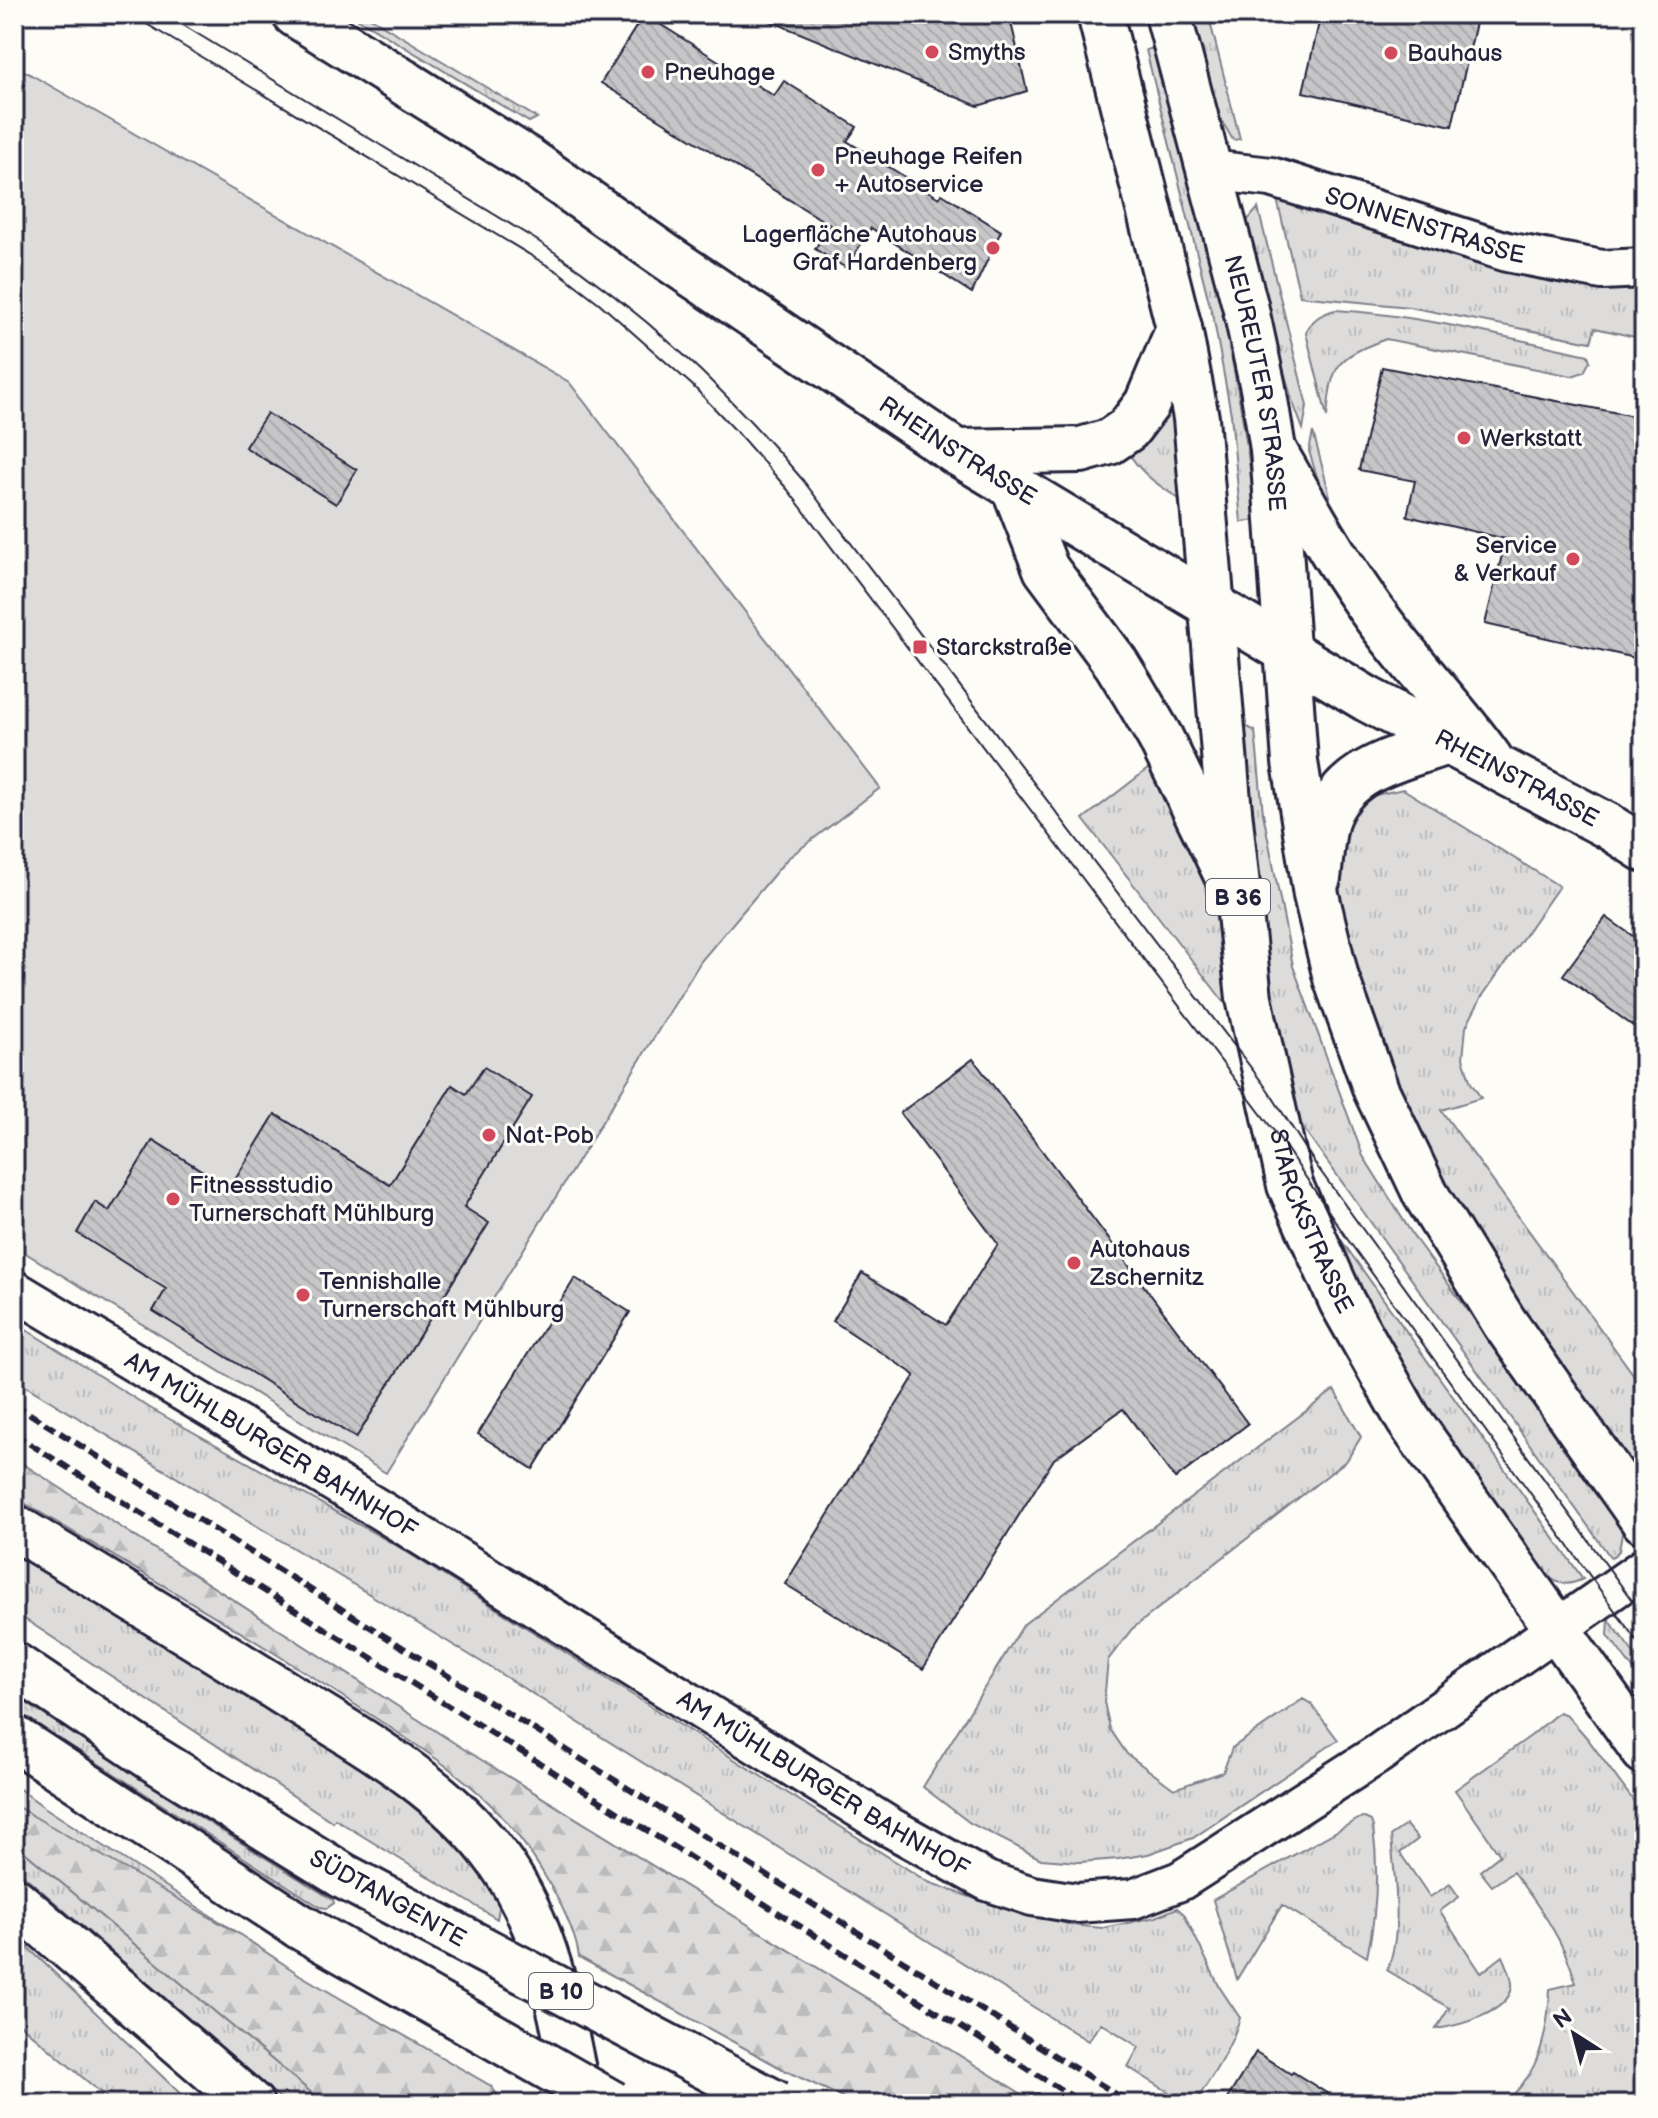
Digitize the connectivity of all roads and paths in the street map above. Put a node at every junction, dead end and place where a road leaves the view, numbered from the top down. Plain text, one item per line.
1 (295, 14) edge
2 (1100, 14) edge
3 (1168, 14) edge
4 (1209, 170) junction
5 (1644, 268) edge
6 (1179, 328) junction
7 (1273, 449) junction
8 (956, 452) junction
9 (1014, 487) junction
10 (1212, 605) junction
11 (1288, 650) junction
12 (1447, 742) junction
13 (1494, 765) junction
14 (1644, 849) edge
15 (1316, 895) junction
16 (1238, 898) junction
17 (14, 1290) edge
18 (1644, 1521) edge
19 (14, 1527) edge
20 (1644, 1568) edge
21 (1556, 1629) junction
22 (14, 1665) edge
23 (14, 1738) edge
24 (1644, 1751) edge
25 (14, 1900) edge
26 (251, 2104) edge
27 (580, 2104) edge
28 (613, 2104) edge
29 (777, 2104) edge

1 - 8 main road, RHEINSTRASSE
2 - 6 main road
3 - 4 main road, NEUREUTER STRASSE
4 - 5 street, SONNENSTRASSE
4 - 7 main road, NEUREUTER STRASSE
6 - 8 main road
6 - 10 main road
7 - 11 main road, NEUREUTER STRASSE
7 - 13 main road
8 - 9 main road, RHEINSTRASSE
9 - 10 main road, RHEINSTRASSE
9 - 16 main road
10 - 11 main road, RHEINSTRASSE
10 - 16 main road, STARCKSTRASSE / B 36
11 - 12 main road, RHEINSTRASSE
11 - 15 main road, NEUREUTER STRASSE
12 - 13 main road, RHEINSTRASSE
12 - 15 main road
13 - 14 main road, RHEINSTRASSE
15 - 18 main road
16 - 21 main road, STARCKSTRASSE / B 36
17 - 21 street, AM MÜHLBURGER BAHNHOF
19 - 27 main road
20 - 21 street, AM MÜHLBURGER BAHNHOF
21 - 24 main road, STARCKSTRASSE / B 36
22 - 29 main road, SÜDTANGENTE / B 10, bridge
23 - 28 main road, bridge
25 - 26 main road

